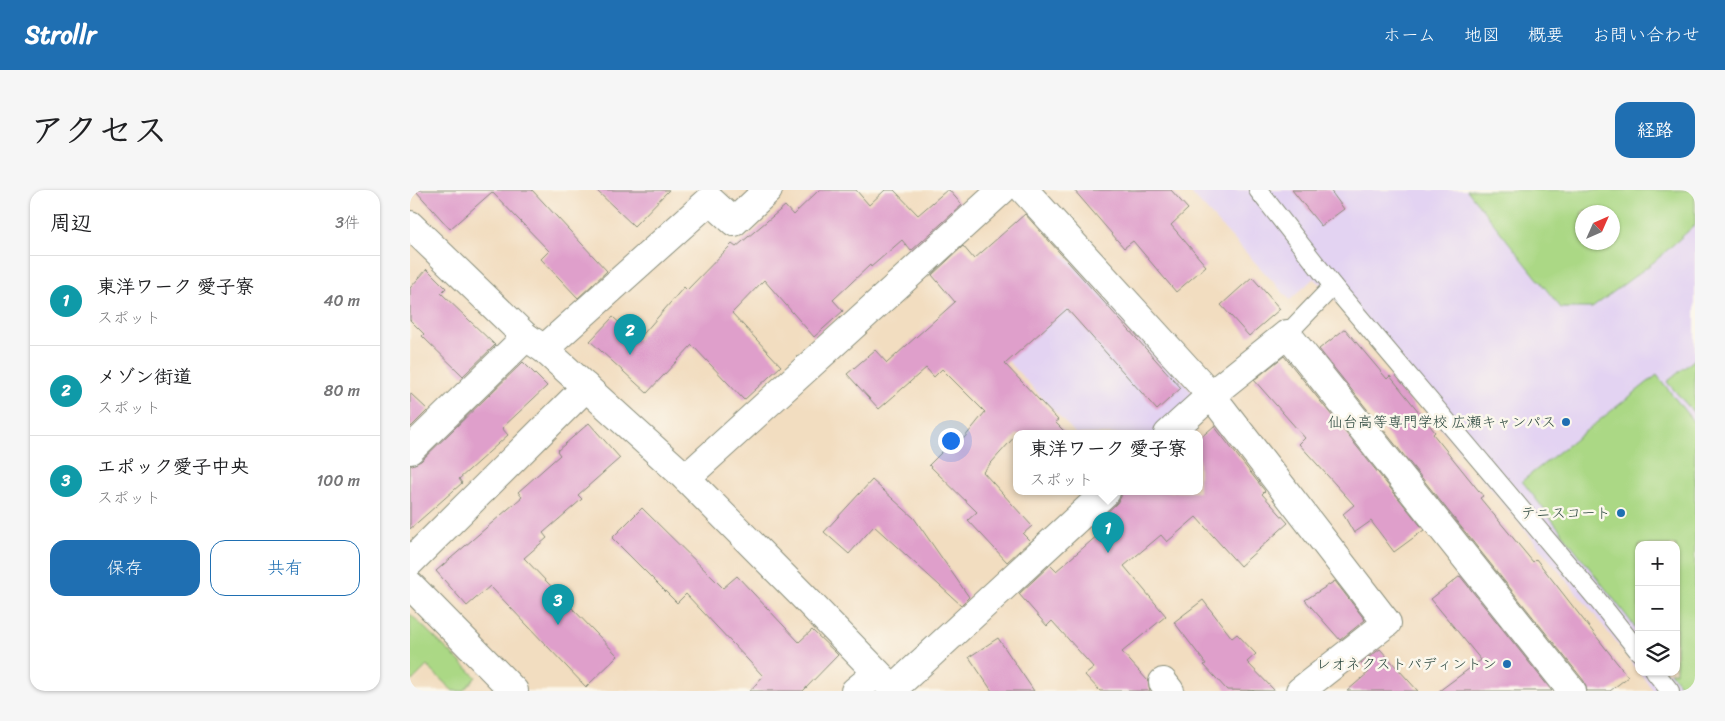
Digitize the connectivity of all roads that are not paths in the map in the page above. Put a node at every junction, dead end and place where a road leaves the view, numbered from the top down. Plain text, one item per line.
1 (768, 190) edge
2 (1002, 190) edge
3 (1024, 190) edge
4 (1258, 190) edge
5 (410, 225) edge
6 (1333, 286) junction
7 (1287, 334) junction
8 (535, 343) junction
9 (586, 387) junction
10 (1211, 395) junction
11 (1172, 430) edge
12 (410, 450) edge
13 (686, 478) junction
14 (1103, 495) edge
15 (410, 562) edge
16 (410, 585) edge
17 (1635, 647) edge
18 (1658, 676) edge
19 (888, 684) edge
20 (514, 691) edge
21 (855, 691) edge
22 (1300, 691) edge
23 (1572, 691) edge
24 (1670, 691) edge

1 - 8 street
2 - 13 street
3 - 10 street
4 - 6 lane
5 - 8 street
6 - 7 lane
6 - 17 lane
7 - 10 street
7 - 23 street
8 - 9 street
8 - 12 street
9 - 13 street
9 - 15 street
10 - 11 street
10 - 22 street
13 - 19 street
14 - 19 street
16 - 20 street
18 - 24 lane
19 - 21 street

